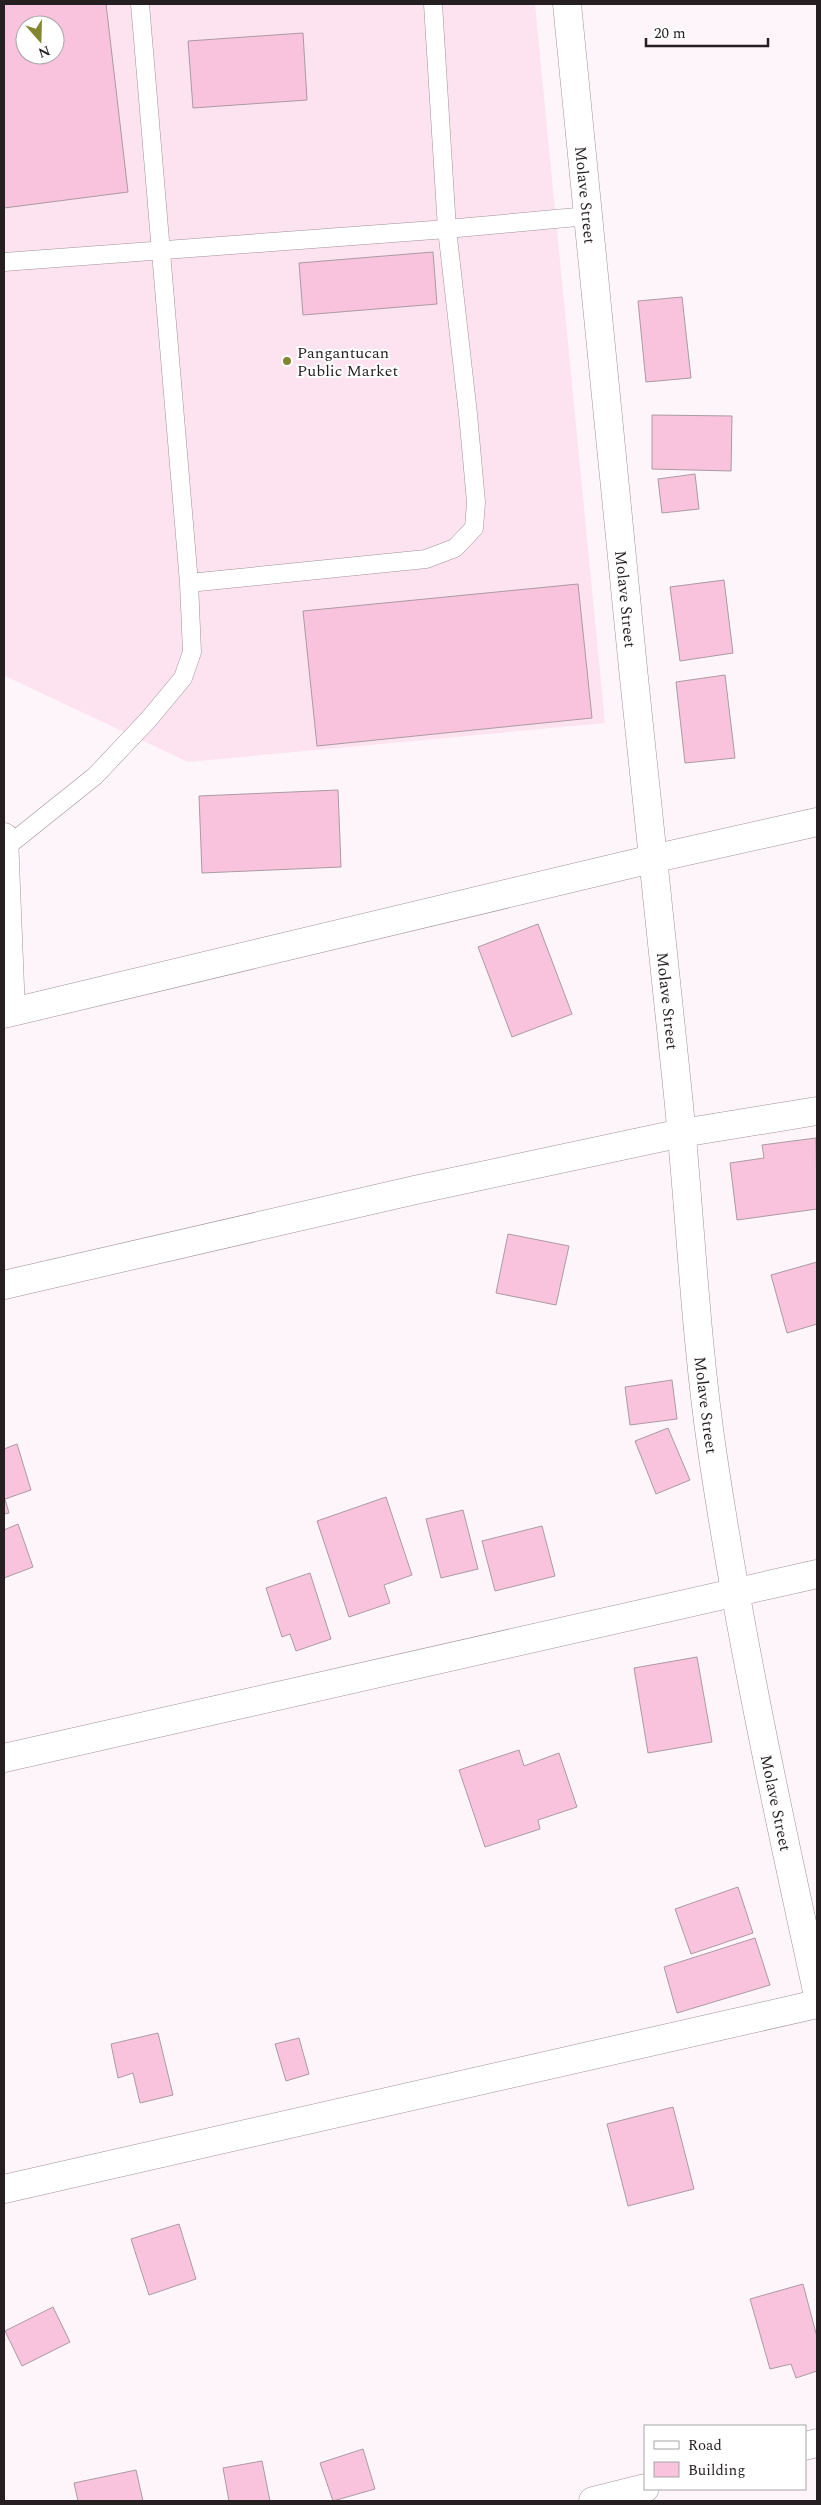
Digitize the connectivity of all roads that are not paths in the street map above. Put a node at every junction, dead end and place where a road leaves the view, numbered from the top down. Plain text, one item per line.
1 (140, 4) edge
2 (433, 4) edge
3 (567, 4) edge
4 (588, 216) junction
5 (447, 229) junction
6 (162, 250) junction
7 (4, 262) edge
8 (189, 582) junction
9 (817, 822) edge
10 (4, 842) edge
11 (652, 859) junction
12 (7, 1013) edge
13 (817, 1111) edge
14 (682, 1133) junction
15 (4, 1285) edge
16 (817, 1574) edge
17 (735, 1593) junction
18 (4, 1758) edge
19 (817, 1991) edge
20 (817, 2004) edge
21 (4, 2189) edge
22 (644, 2488) edge
23 (593, 2501) edge

1 - 6 lane
2 - 5 lane
3 - 4 street, Molave Street
4 - 5 lane
4 - 11 street, Molave Street
5 - 6 lane
5 - 8 lane
6 - 7 lane
6 - 8 lane
8 - 10 lane
9 - 11 street
10 - 12 street
11 - 12 street
11 - 14 street, Molave Street
13 - 14 street
14 - 15 street
14 - 17 street, Molave Street
16 - 17 street
17 - 18 street
17 - 19 street, Molave Street
20 - 21 street
22 - 23 street

